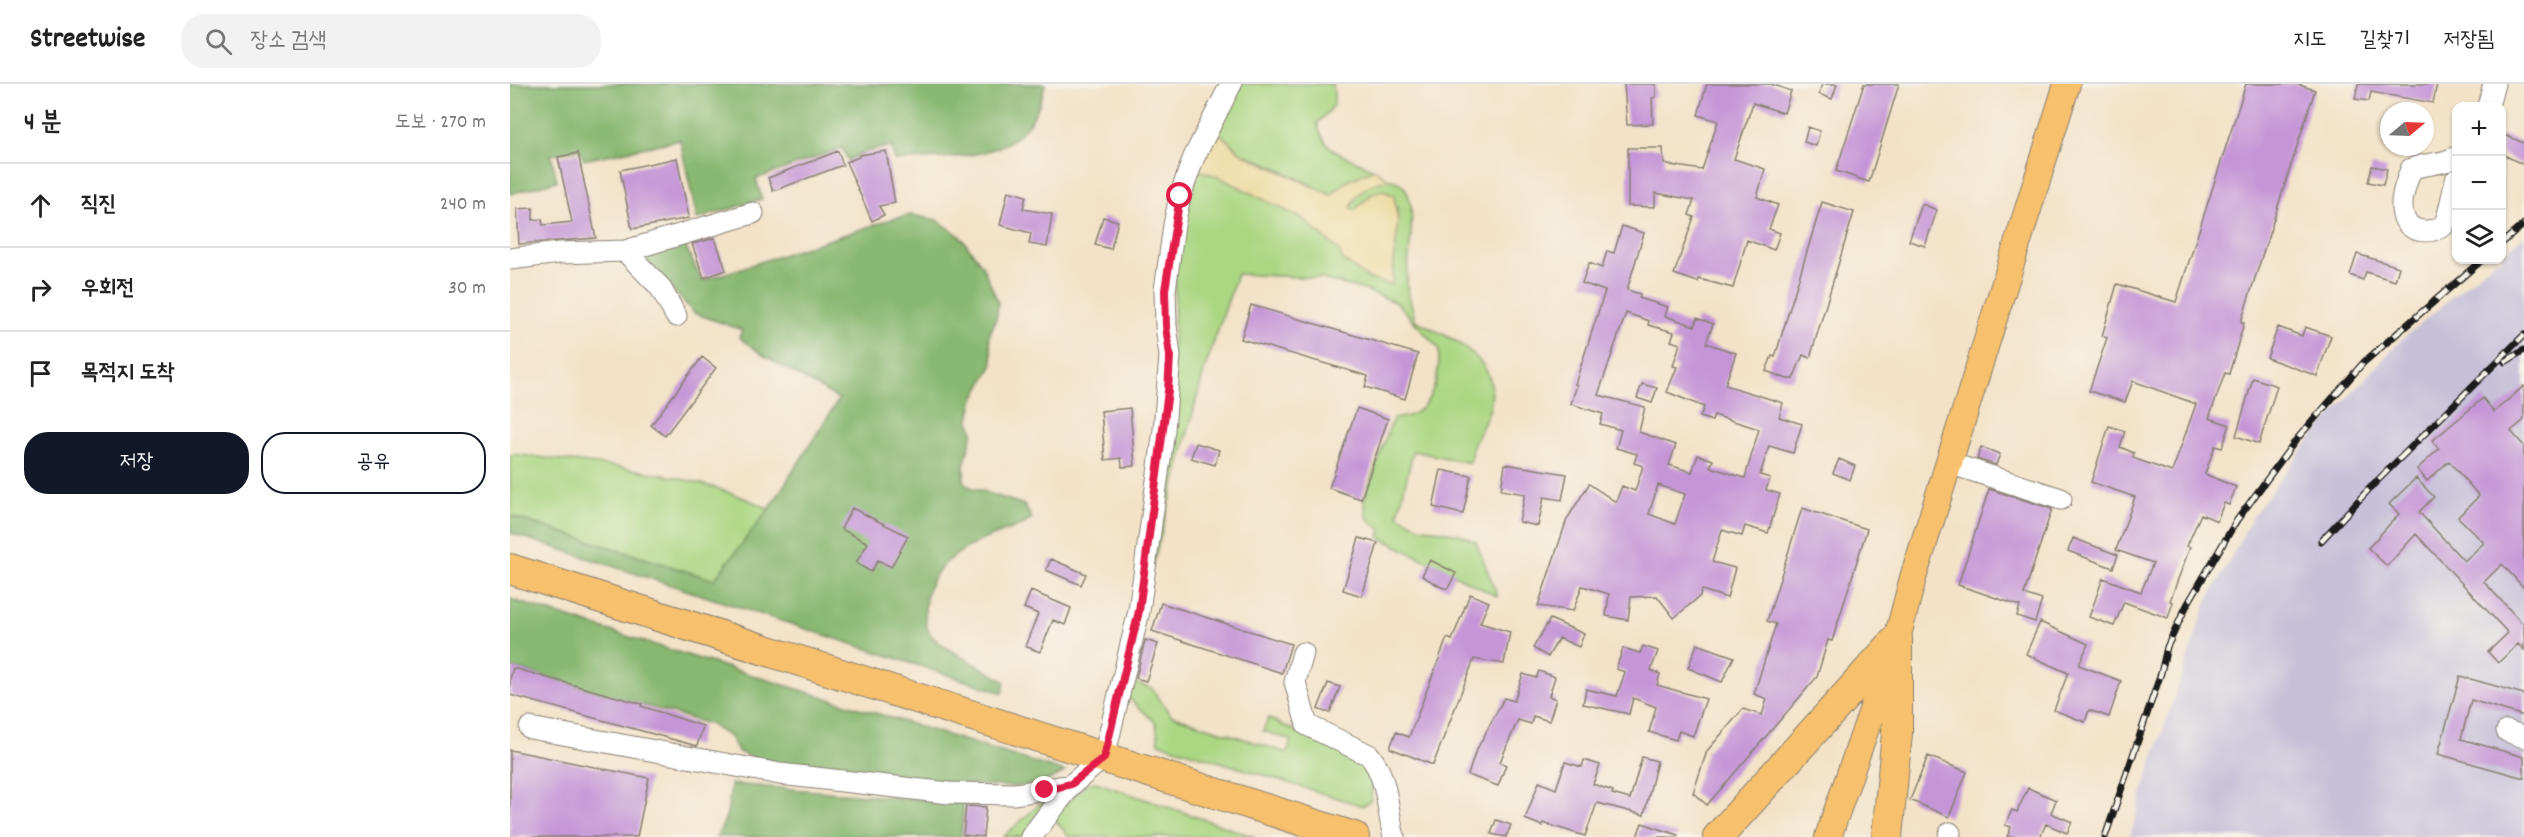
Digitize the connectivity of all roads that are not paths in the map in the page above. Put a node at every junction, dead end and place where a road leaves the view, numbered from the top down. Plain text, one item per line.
1 (1231, 84) edge
2 (2067, 84) edge
3 (2494, 84) edge
4 (2489, 102) edge
5 (2452, 160) edge
6 (2452, 200) edge
7 (753, 213) dead end
8 (625, 251) junction
9 (510, 259) edge
10 (676, 316) dead end
11 (1949, 463) junction
12 (2061, 499) dead end
13 (510, 569) edge
14 (1897, 639) junction
15 (1303, 653) dead end
16 (531, 728) dead end
17 (1104, 758) junction
18 (1071, 784) junction
19 (1273, 812) junction
20 (1031, 837) edge
21 (1293, 837) edge
22 (1354, 837) edge
23 (1394, 837) edge
24 (1718, 837) edge
25 (1828, 837) edge
26 (1887, 837) edge

1 - 17 street
2 - 11 main road
3 - 4 street
5 - 6 street
7 - 8 street
8 - 9 street
8 - 10 street
11 - 12 street
11 - 14 main road
13 - 17 highway
14 - 24 highway
14 - 25 main road
14 - 26 highway
15 - 23 street
16 - 18 street
17 - 18 street
17 - 19 highway
18 - 20 street
19 - 21 highway
19 - 22 highway

